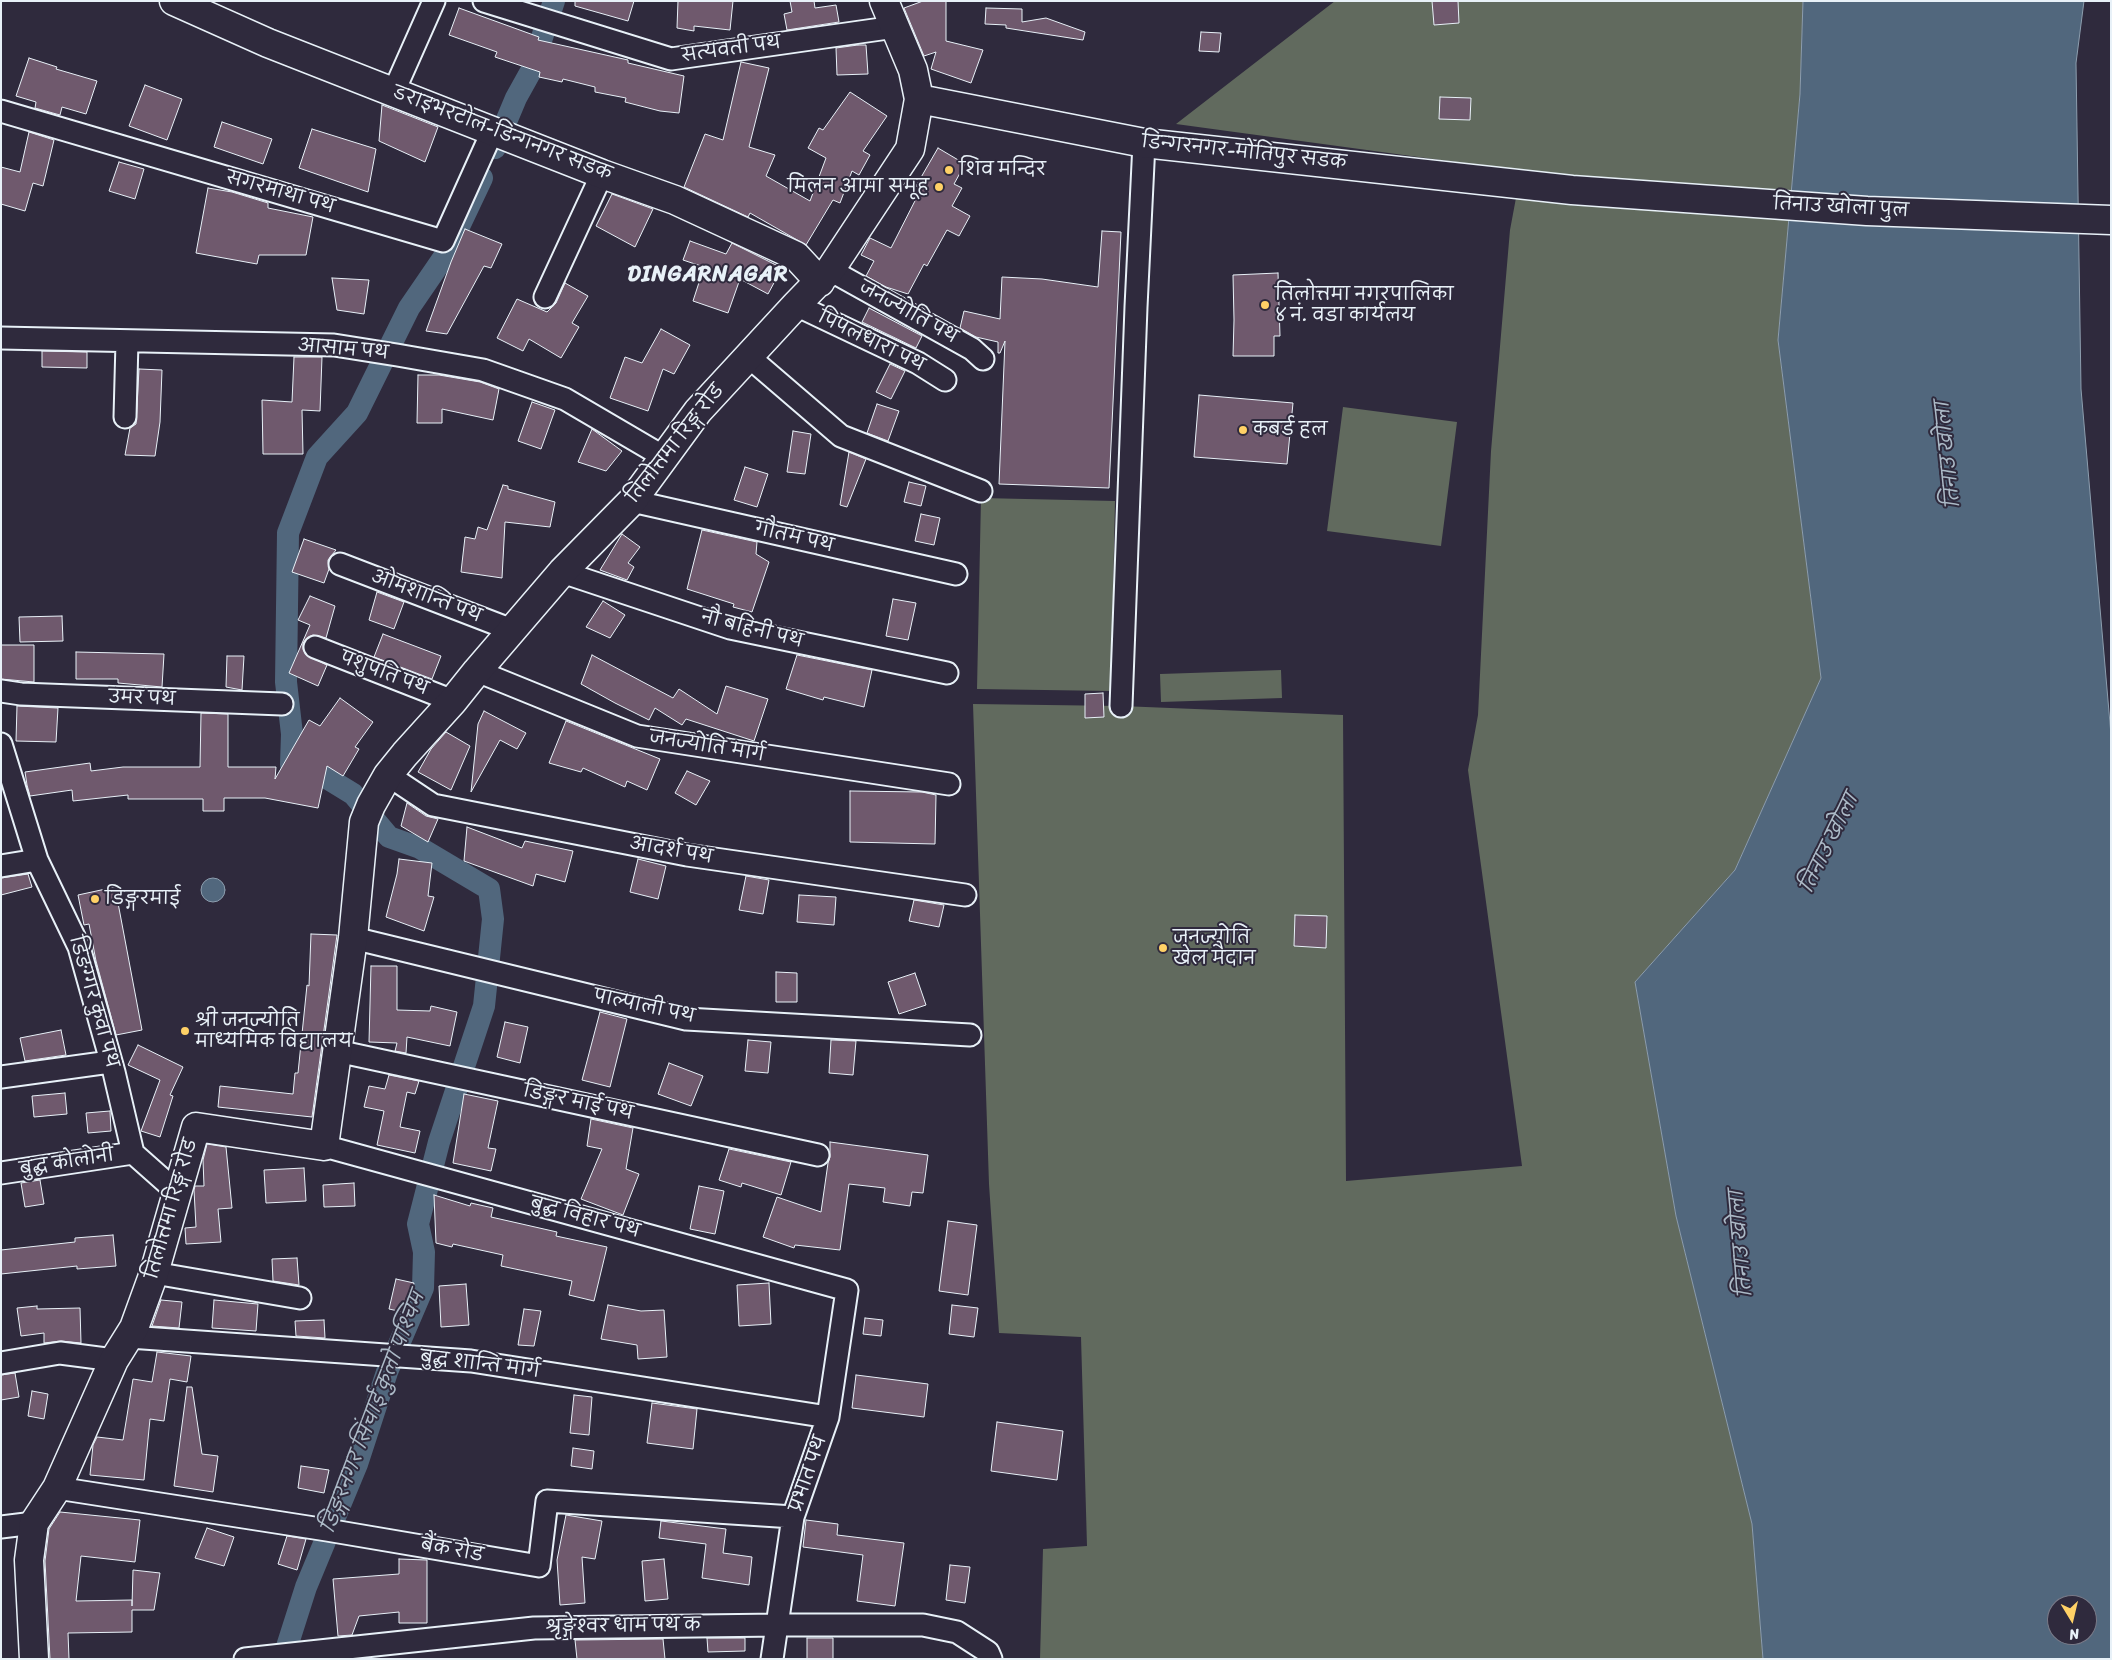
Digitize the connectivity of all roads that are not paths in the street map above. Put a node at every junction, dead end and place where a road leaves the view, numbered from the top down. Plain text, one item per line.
1 (174, 1) edge
2 (434, 1) edge
3 (484, 1) edge
4 (884, 1) edge
5 (895, 27) junction
6 (394, 91) junction
7 (919, 99) junction
8 (1, 111) edge
9 (500, 134) junction
10 (1144, 143) junction
11 (602, 174) junction
12 (1572, 190) joint
13 (2111, 220) edge
14 (825, 276) junction
15 (544, 297) dead end
16 (796, 304) junction
17 (1, 338) edge
18 (128, 342) junction
19 (749, 357) junction
20 (983, 359) dead end
21 (945, 380) dead end
22 (125, 417) dead end
23 (664, 457) junction
24 (981, 491) dead end
25 (632, 501) junction
26 (340, 564) dead end
27 (562, 572) junction
28 (956, 574) dead end
29 (512, 630) junction
30 (315, 647) dead end
31 (477, 671) junction
32 (947, 673) dead end
33 (1, 691) edge
34 (453, 701) junction
35 (282, 704) dead end
36 (1121, 706) dead end
37 (1, 744) edge
38 (388, 775) junction
39 (948, 784) dead end
40 (37, 860) junction
41 (1, 866) edge
42 (965, 895) dead end
43 (353, 938) junction
44 (970, 1035) dead end
45 (337, 1051) junction
46 (110, 1062) junction
47 (1, 1077) edge
48 (324, 1146) junction
49 (133, 1153) junction
50 (818, 1155) dead end
51 (1, 1173) edge
52 (177, 1192) junction
53 (154, 1273) junction
54 (847, 1290) joint
55 (300, 1298) dead end
56 (129, 1337) junction
57 (114, 1360) junction
58 (1, 1363) edge
59 (828, 1418) junction
60 (57, 1488) junction
61 (793, 1517) junction
62 (34, 1523) junction
63 (1, 1527) edge
64 (778, 1625) junction
65 (34, 1659) edge
66 (245, 1659) edge
67 (772, 1659) edge
68 (991, 1659) edge

1 - 6 street, डराइभरटोल-डिन्गनगर सडक
2 - 6 street
3 - 5 street, सत्यवती पथ
4 - 5 street, तिलोत्तमा रिङ्ग रोड
5 - 7 street, तिलोत्तमा रिङ्ग रोड
6 - 9 street, डराइभरटोल-डिन्गनगर सडक
7 - 10 street, डिन्गरनगर-मोतिपुर सडक
7 - 14 street, तिलोत्तमा रिङ्ग रोड
8 - 9 street, सगरमाथा पथ
9 - 11 street, डराइभरटोल-डिन्गनगर सडक
10 - 12 street, डिन्गरनगर-मोतिपुर सडक
10 - 36 street
11 - 14 street, डराइभरटोल-डिन्गनगर सडक
11 - 15 street
12 - 13 street, तिनाउ खोला पुल
14 - 16 street, तिलोत्तमा रिङ्ग रोड
14 - 20 street, जनज्योति पथ
16 - 19 street, तिलोत्तमा रिङ्ग रोड
16 - 21 street, पिपलधारा पथ
17 - 18 street, आसाम पथ
18 - 22 street
18 - 23 street, आसाम पथ
19 - 23 street, तिलोत्तमा रिङ्ग रोड
19 - 24 street
23 - 25 street, तिलोत्तमा रिङ्ग रोड
25 - 27 street, तिलोत्तमा रिङ्ग रोड
25 - 28 street, गौतम पथ
26 - 29 street, ओमशान्ति पथ
27 - 29 street, तिलोत्तमा रिङ्ग रोड
27 - 32 street, नौ बहिनी पथ
29 - 31 street, तिलोत्तमा रिङ्ग रोड
30 - 34 street, पशुपति पथ
31 - 34 street, तिलोत्तमा रिङ्ग रोड
31 - 39 street, जनज्योति मार्ग
33 - 35 street, उमर पथ
34 - 38 street, तिलोत्तमा रिङ्ग रोड
37 - 40 street, डिङग्गर कुवा पथ
38 - 42 street, आदर्श पथ
38 - 43 street, तिलोत्तमा रिङ्ग रोड
40 - 41 street
40 - 46 street, डिङग्गर कुवा पथ
43 - 44 street, पाल्पाली पथ
43 - 45 street, तिलोत्तमा रिङ्ग रोड
45 - 48 street, तिलोत्तमा रिङ्ग रोड
45 - 50 street, डिङ्गर माई पथ
46 - 47 street
46 - 49 street, डिङग्गर कुवा पथ
48 - 52 street, तिलोत्तमा रिङ्ग रोड
48 - 54 street, बुद्ध विहार पथ
49 - 51 street, बुद्ध कोलोनी
49 - 52 street
52 - 53 street, तिलोत्तमा रिङ्ग रोड
53 - 55 street
53 - 56 street, तिलोत्तमा रिङ्ग रोड
54 - 59 street, प्रभात पथ
56 - 57 street, तिलोत्तमा रिङ्ग रोड
56 - 59 street, बुद्ध शान्ति मार्ग
57 - 58 street
57 - 60 street, तिलोत्तमा रिङ्ग रोड
59 - 61 street, प्रभात पथ
60 - 61 street, बैंक रोड
60 - 62 street, तिलोत्तमा रिङ्ग रोड
61 - 64 street, प्रभात पथ
62 - 63 street
62 - 65 street, तिलोत्तमा रिङ्ग रोड
64 - 66 street, श्रृङ्गेश्वर धाम पथ क
64 - 67 street, प्रभात पथ
64 - 68 street, श्रृङ्गेश्वर धाम पथ क

